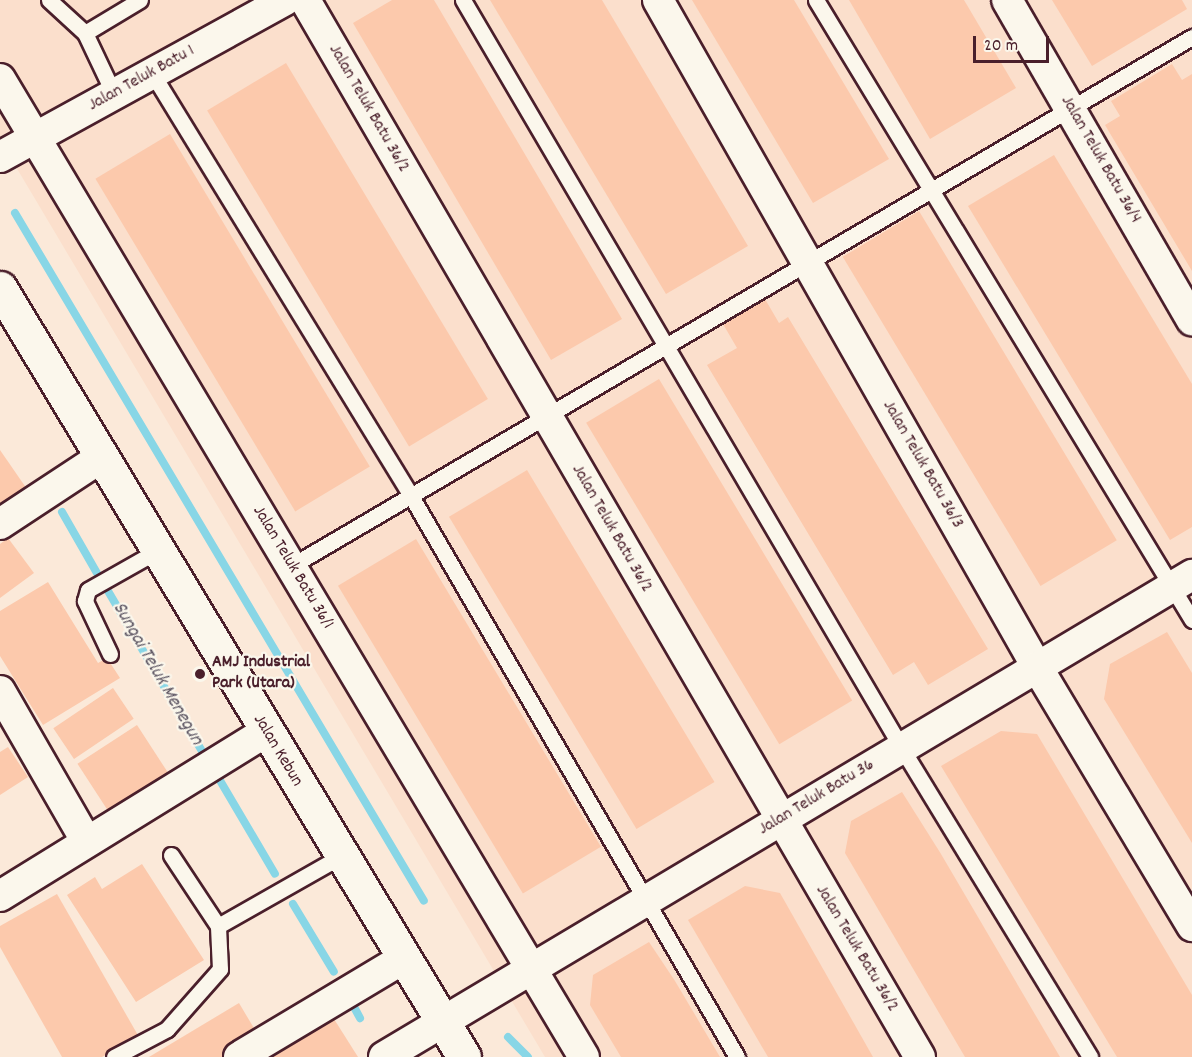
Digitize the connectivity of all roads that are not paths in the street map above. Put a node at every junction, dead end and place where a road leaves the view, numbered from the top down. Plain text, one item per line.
1 (49, 0) edge
2 (140, 0) edge
3 (285, 0) edge
4 (305, 0) edge
5 (463, 0) edge
6 (657, 0) edge
7 (816, 0) edge
8 (1007, 0) edge
9 (85, 33) junction
10 (1192, 37) edge
11 (152, 73) junction
12 (0, 79) edge
13 (114, 94) junction
14 (1070, 108) junction
15 (35, 138) junction
16 (0, 157) edge
17 (930, 190) junction
18 (807, 263) junction
19 (0, 288) edge
20 (1192, 320) edge
21 (665, 346) junction
22 (546, 417) junction
23 (100, 458) junction
24 (411, 496) junction
25 (0, 524) edge
26 (157, 551) junction
27 (291, 566) junction
28 (1182, 581) edge
29 (1192, 620) edge
30 (110, 654) dead end
31 (1037, 667) junction
32 (0, 691) edge
33 (266, 732) junction
34 (901, 747) junction
35 (780, 820) junction
36 (87, 842) junction
37 (171, 855) dead end
38 (341, 856) junction
39 (0, 896) edge
40 (644, 900) junction
41 (218, 926) junction
42 (1192, 926) edge
43 (403, 959) junction
44 (532, 967) junction
45 (441, 1020) junction
46 (114, 1057) edge
47 (238, 1057) edge
48 (384, 1057) edge
49 (464, 1057) edge
50 (584, 1057) edge
51 (737, 1057) edge
52 (920, 1057) edge
53 (1090, 1057) edge

1 - 9 lane
2 - 9 lane
3 - 11 street, Jalan Teluk Batu 1
4 - 22 street, Jalan Teluk Batu 36/2
5 - 21 lane
6 - 18 street, Jalan Teluk Batu 36/3
7 - 17 lane
8 - 14 street, Jalan Teluk Batu 36/4
9 - 13 lane
10 - 14 lane
11 - 13 street, Jalan Teluk Batu 1
11 - 24 lane
12 - 15 street, Jalan Teluk Batu 36/1
13 - 15 street, Jalan Teluk Batu 1
14 - 17 lane
14 - 20 street, Jalan Teluk Batu 36/4
15 - 16 street, Jalan Teluk Batu 1
15 - 27 street, Jalan Teluk Batu 36/1
17 - 18 lane
17 - 28 lane
18 - 21 lane
18 - 31 street, Jalan Teluk Batu 36/3
19 - 23 main road, Jalan Kebun
21 - 22 lane
21 - 34 lane
22 - 24 lane
22 - 35 street, Jalan Teluk Batu 36/2
23 - 25 street
23 - 26 main road, Jalan Kebun
24 - 27 lane
24 - 40 lane
26 - 30 lane
26 - 33 main road, Jalan Kebun
27 - 44 street, Jalan Teluk Batu 36/1
28 - 29 lane
28 - 31 street, Jalan Teluk Batu 36
31 - 34 street, Jalan Teluk Batu 36
31 - 42 street, Jalan Teluk Batu 36/3
32 - 36 street
33 - 36 street
33 - 38 main road, Jalan Kebun
34 - 35 street, Jalan Teluk Batu 36
34 - 53 lane
35 - 40 street, Jalan Teluk Batu 36
35 - 52 street, Jalan Teluk Batu 36/2
36 - 39 street
37 - 41 lane
38 - 41 lane
38 - 43 main road, Jalan Kebun
40 - 44 street, Jalan Teluk Batu 36
40 - 51 lane
41 - 46 lane
43 - 45 main road, Jalan Kebun
43 - 47 street
44 - 45 street, Jalan Teluk Batu 36
44 - 50 street, Jalan Teluk Batu 36/1
45 - 48 street, Jalan Teluk Batu 36
45 - 49 main road, Jalan Kebun

